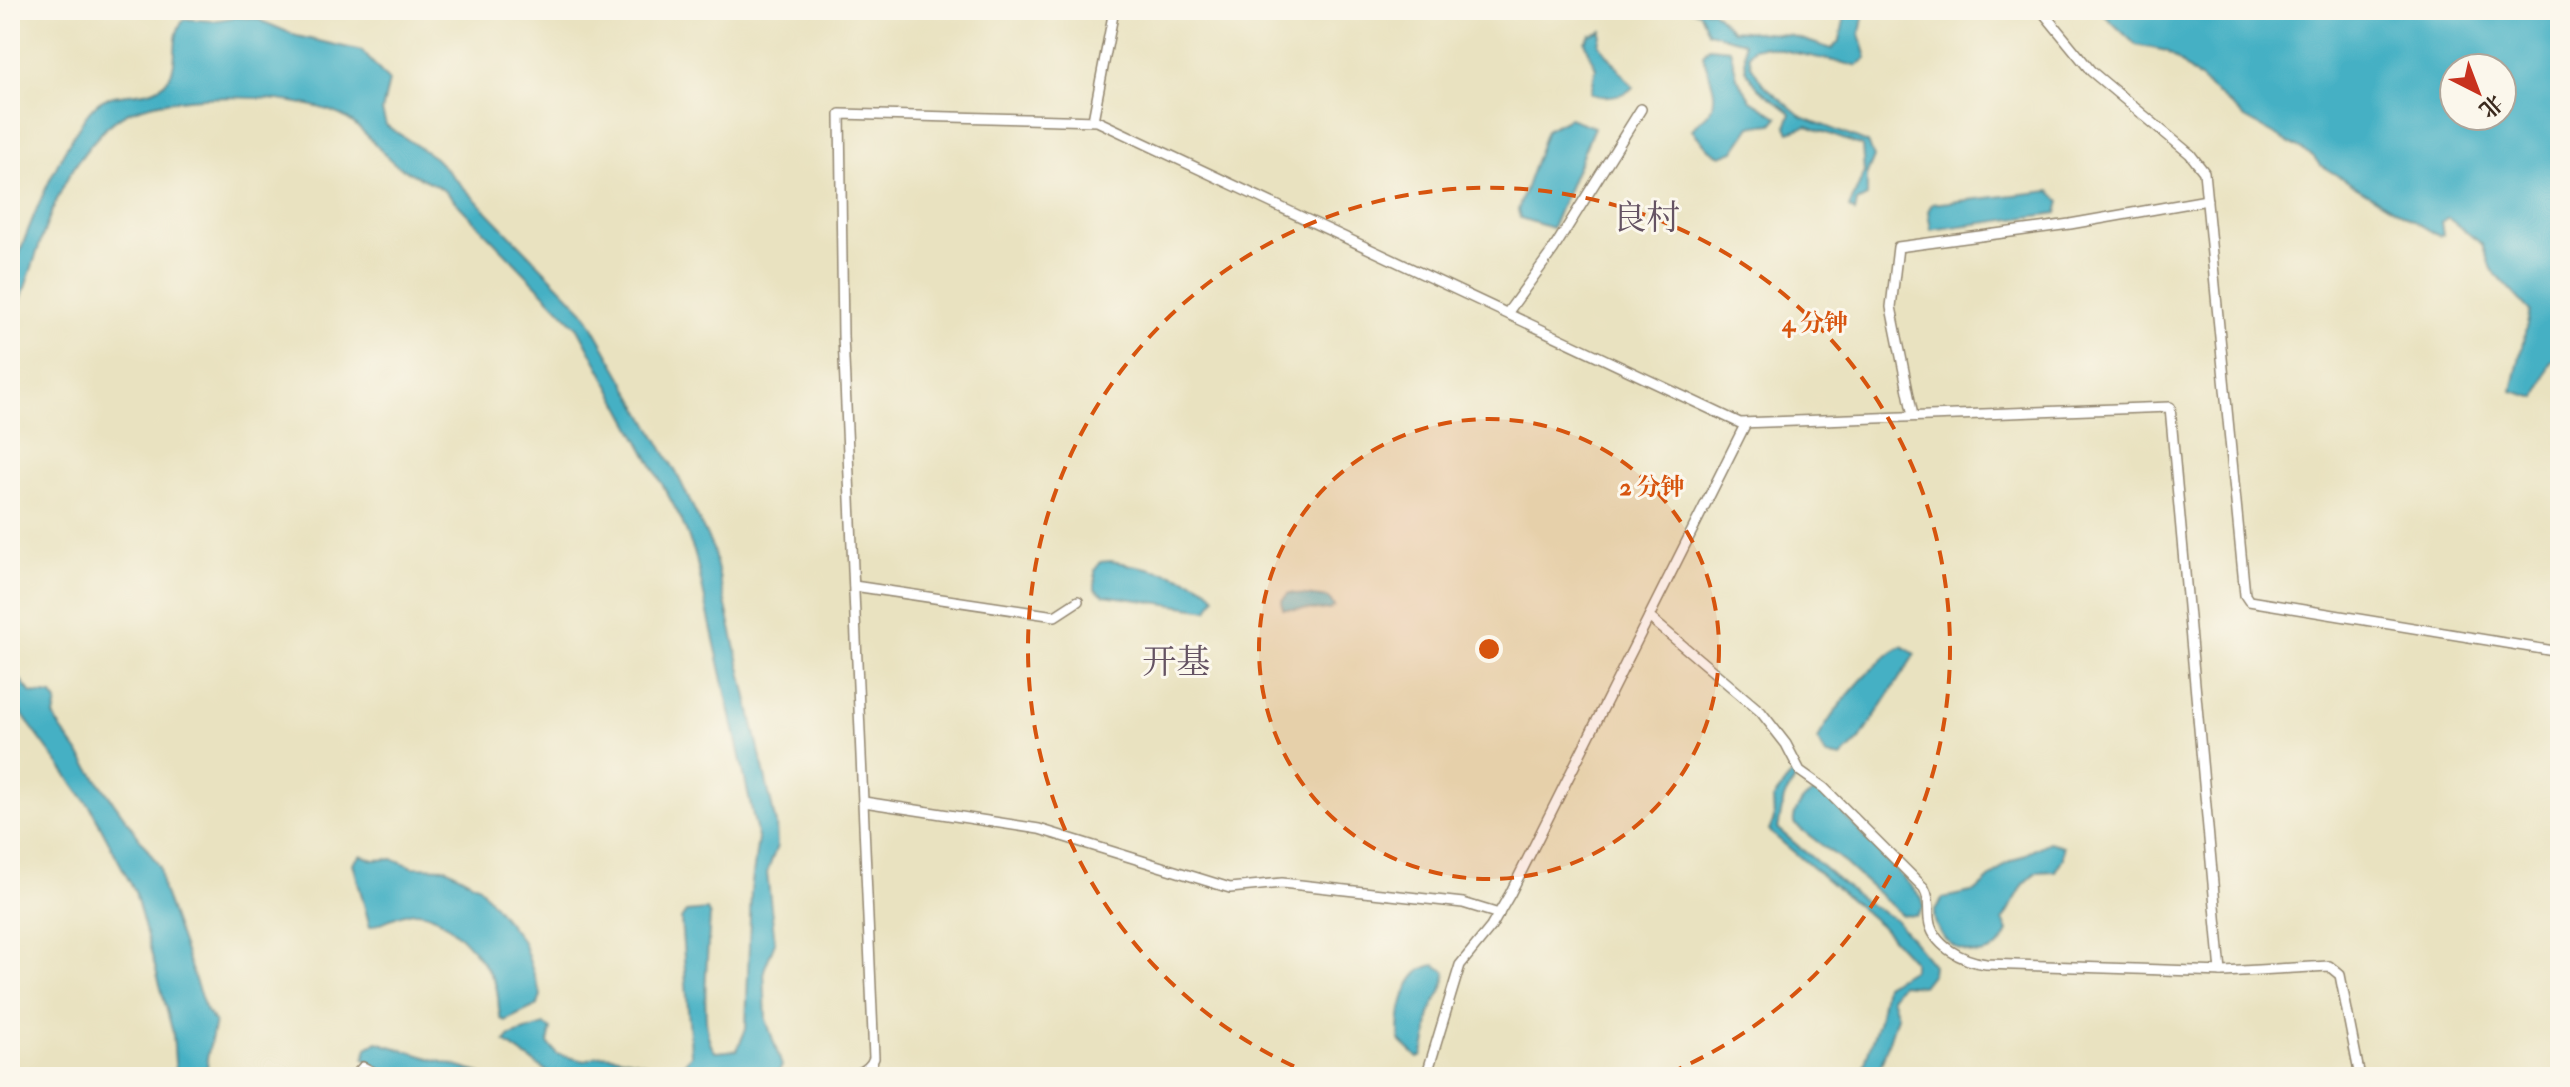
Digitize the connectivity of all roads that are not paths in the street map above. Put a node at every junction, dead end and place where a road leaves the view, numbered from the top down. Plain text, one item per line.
1 (1114, 10) edge
2 (2041, 10) edge
3 (1641, 109) dead end
4 (1093, 120) junction
5 (2207, 200) junction
6 (1508, 312) junction
7 (1913, 416) junction
8 (1746, 423) junction
9 (854, 586) junction
10 (1078, 601) dead end
11 (1649, 617) junction
12 (2560, 652) edge
13 (864, 802) junction
14 (1499, 914) junction
15 (2221, 972) junction
16 (354, 1077) edge
17 (383, 1077) edge
18 (821, 1077) edge
19 (1426, 1077) edge
20 (2360, 1077) edge

1 - 4 street
2 - 5 street
3 - 6 street
4 - 6 street
4 - 9 street
5 - 7 street
5 - 12 street
6 - 8 street
7 - 8 street
7 - 15 street
8 - 11 street
9 - 10 street
9 - 13 street
11 - 14 street
11 - 15 street
13 - 14 street
13 - 18 street
14 - 19 street
15 - 20 street
16 - 17 street

